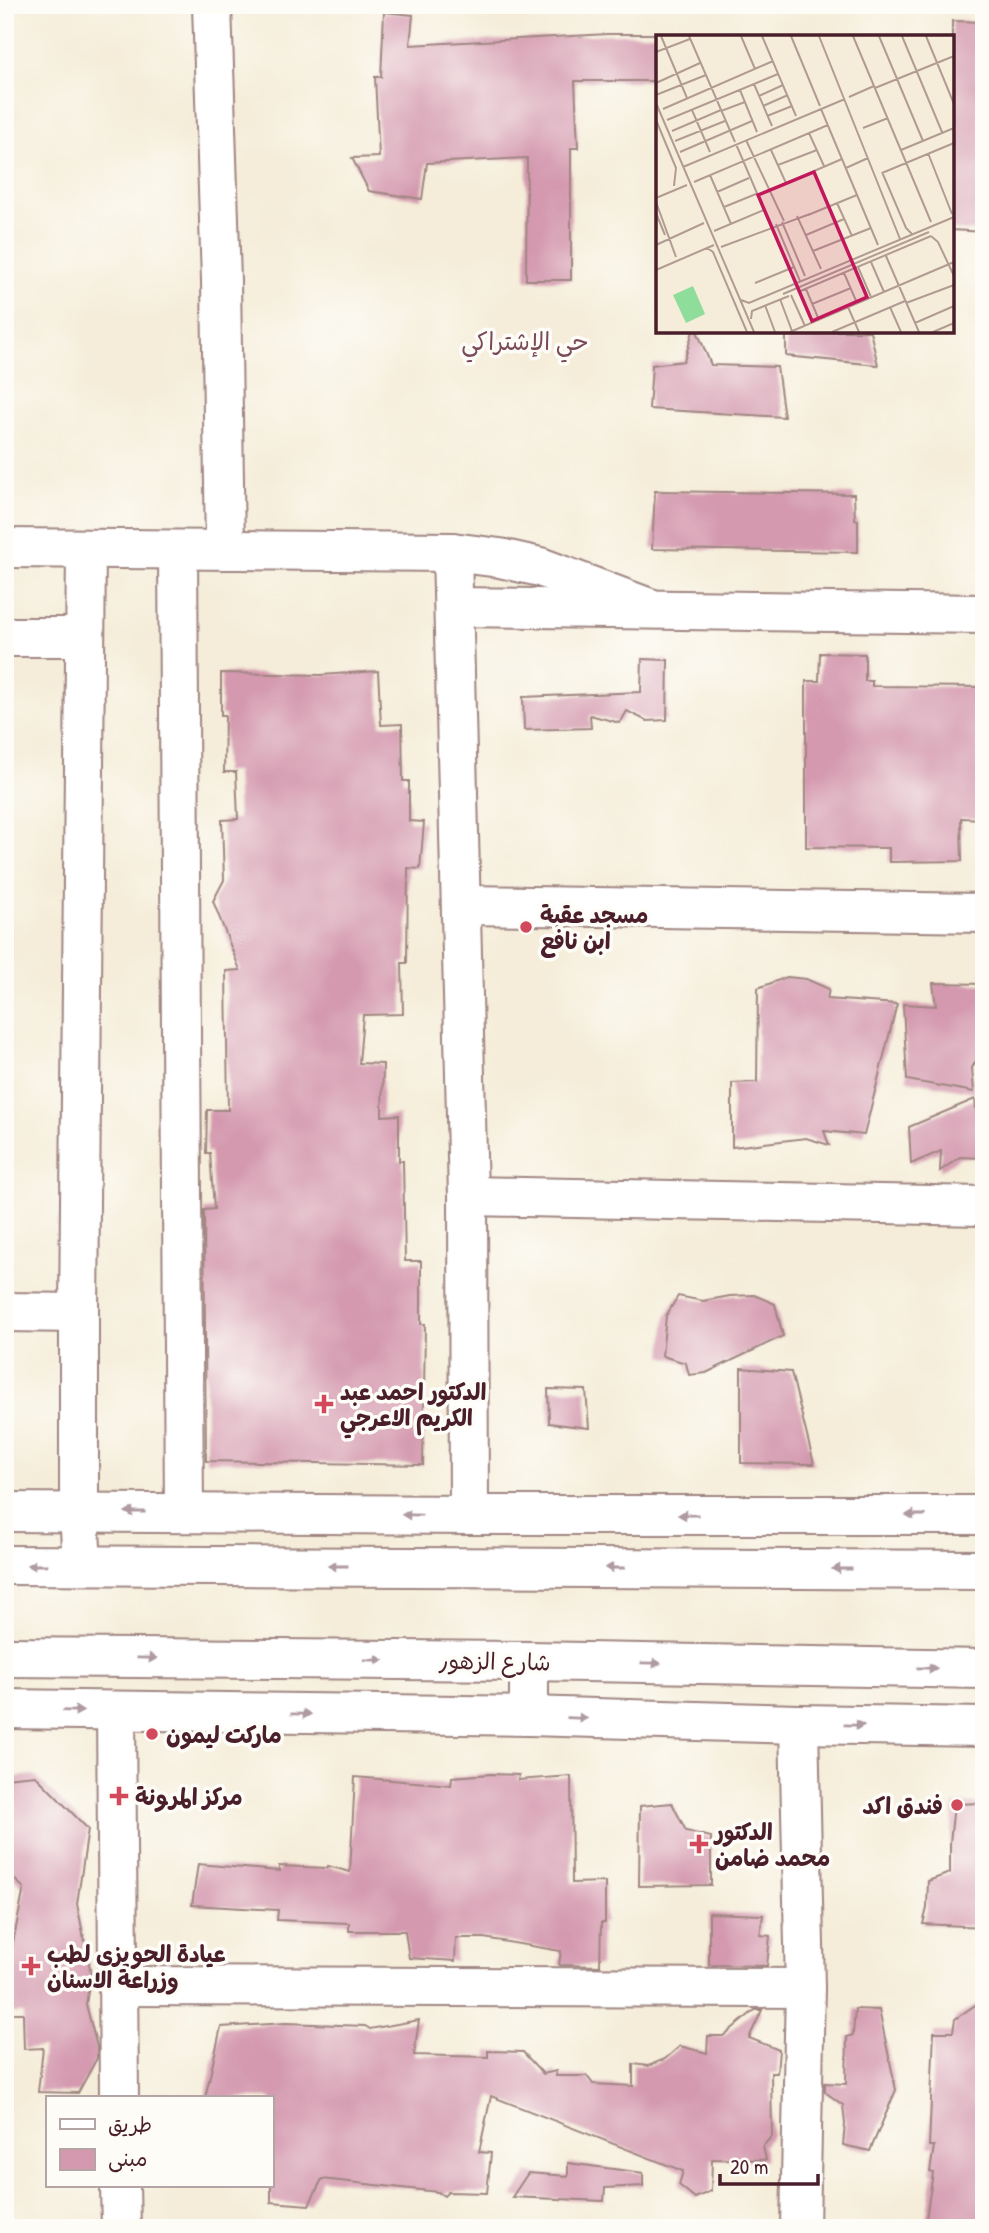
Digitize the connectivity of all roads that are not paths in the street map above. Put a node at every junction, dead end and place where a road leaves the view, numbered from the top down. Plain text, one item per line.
1 (212, 5) edge
2 (5, 548) edge
3 (86, 550) junction
4 (178, 550) junction
5 (225, 550) junction
6 (452, 552) junction
7 (454, 607) junction
8 (652, 609) junction
9 (984, 614) edge
10 (5, 637) edge
11 (85, 637) junction
12 (462, 905) junction
13 (984, 913) edge
14 (468, 1196) junction
15 (984, 1206) edge
16 (5, 1312) edge
17 (79, 1313) junction
18 (79, 1511) junction
19 (5, 1512) edge
20 (184, 1512) junction
21 (984, 1515) edge
22 (469, 1516) junction
23 (5, 1565) edge
24 (82, 1565) junction
25 (978, 1573) edge
26 (5, 1657) edge
27 (528, 1661) junction
28 (978, 1666) edge
29 (5, 1709) edge
30 (116, 1712) junction
31 (529, 1716) junction
32 (799, 1724) junction
33 (984, 1727) edge
34 (118, 1986) junction
35 (805, 1988) junction
36 (120, 2096) edge
37 (120, 2188) edge
38 (121, 2228) edge
39 (800, 2228) edge

1 - 5 street
2 - 3 street
3 - 4 street
3 - 11 street
4 - 5 street
4 - 20 street
5 - 6 street
6 - 7 street
6 - 8 street
7 - 8 street
7 - 12 street
8 - 9 street
10 - 11 street
11 - 17 street
12 - 13 street
12 - 14 street
14 - 15 street
14 - 22 street
16 - 17 street
17 - 18 street
18 - 19 street
20 -> 18 street
18 - 24 street
22 -> 20 street
21 -> 22 street
24 -> 23 street
25 -> 24 street
26 -> 27 street, شارع الزهور
27 -> 28 street, شارع الزهور
27 - 31 street
29 -> 30 street
30 -> 31 street
30 - 34 street
31 -> 32 street
32 -> 33 street
32 - 35 street
34 - 35 street
34 - 36 street
35 - 39 street
37 - 38 street

